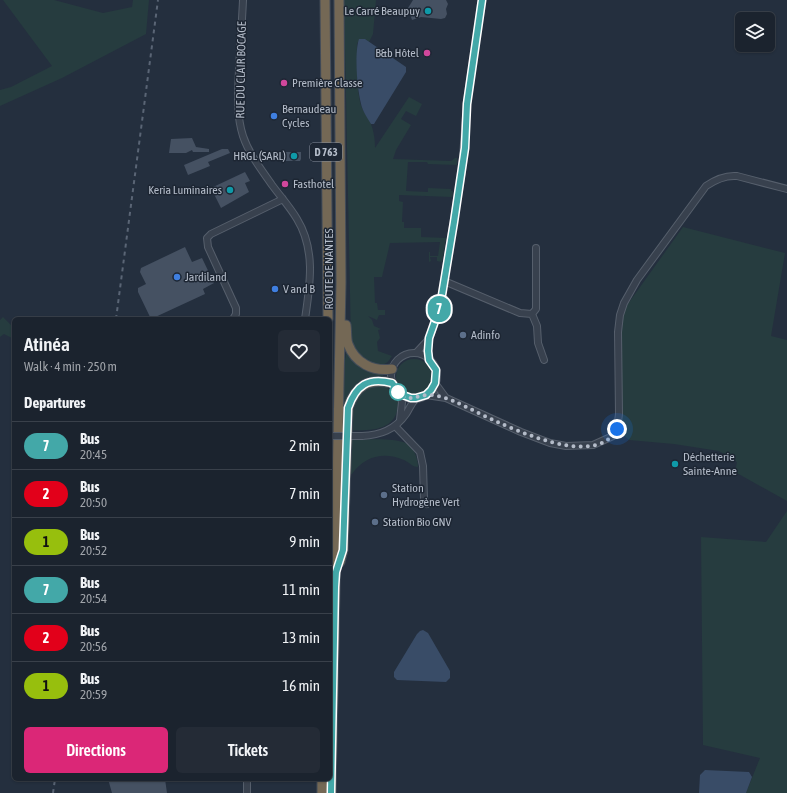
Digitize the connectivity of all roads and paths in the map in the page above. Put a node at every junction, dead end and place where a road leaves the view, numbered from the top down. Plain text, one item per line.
1 (243, 0) edge
2 (325, 0) edge
3 (339, 0) edge
4 (482, 0) edge
5 (787, 189) edge
6 (283, 199) junction
7 (536, 248) dead end
8 (444, 281) junction
9 (341, 291) junction
10 (532, 314) junction
11 (234, 317) edge
12 (304, 317) edge
13 (328, 317) edge
14 (429, 338) junction
15 (416, 353) junction
16 (429, 360) junction
17 (544, 360) dead end
18 (392, 369) junction
19 (392, 383) junction
20 (435, 383) junction
21 (400, 394) junction
22 (426, 395) junction
23 (416, 398) junction
24 (446, 398) junction
25 (400, 420) junction
26 (395, 426) junction
27 (332, 436) edge
28 (427, 504) dead end
29 (336, 572) junction
30 (332, 749) edge
31 (247, 781) edge
32 (322, 781) edge
33 (331, 781) edge
34 (247, 793) edge
35 (322, 793) edge
36 (331, 793) edge

1 - 6 street, RUE DU CLAIR BOCAGE
2 - 13 highway, ROUTE DE NANTES / D 763
3 - 9 highway, ROUTE DE NANTES / D 763
4 - 8 street
5 - 24 street
6 - 11 street
6 - 12 street, RUE DU CLAIR BOCAGE
7 - 10 street
8 - 10 street
8 - 14 street
9 - 18 highway
9 - 29 highway, ROUTE DE NANTES / D 763
10 - 17 street
14 - 15 street
14 - 16 street
15 - 16 street
15 - 18 street
16 - 20 street
18 - 19 street
19 - 21 street
19 - 29 highway
20 - 22 street
20 - 24 street
21 - 23 street
21 - 25 street
22 - 23 street
22 - 24 street
23 - 25 street
25 - 26 street
26 - 27 street, bridge
26 - 28 street
29 - 30 highway, ROUTE DE NANTES / D 763
31 - 34 street
32 - 35 highway
33 - 36 highway, ROUTE DE NANTES / D 763

